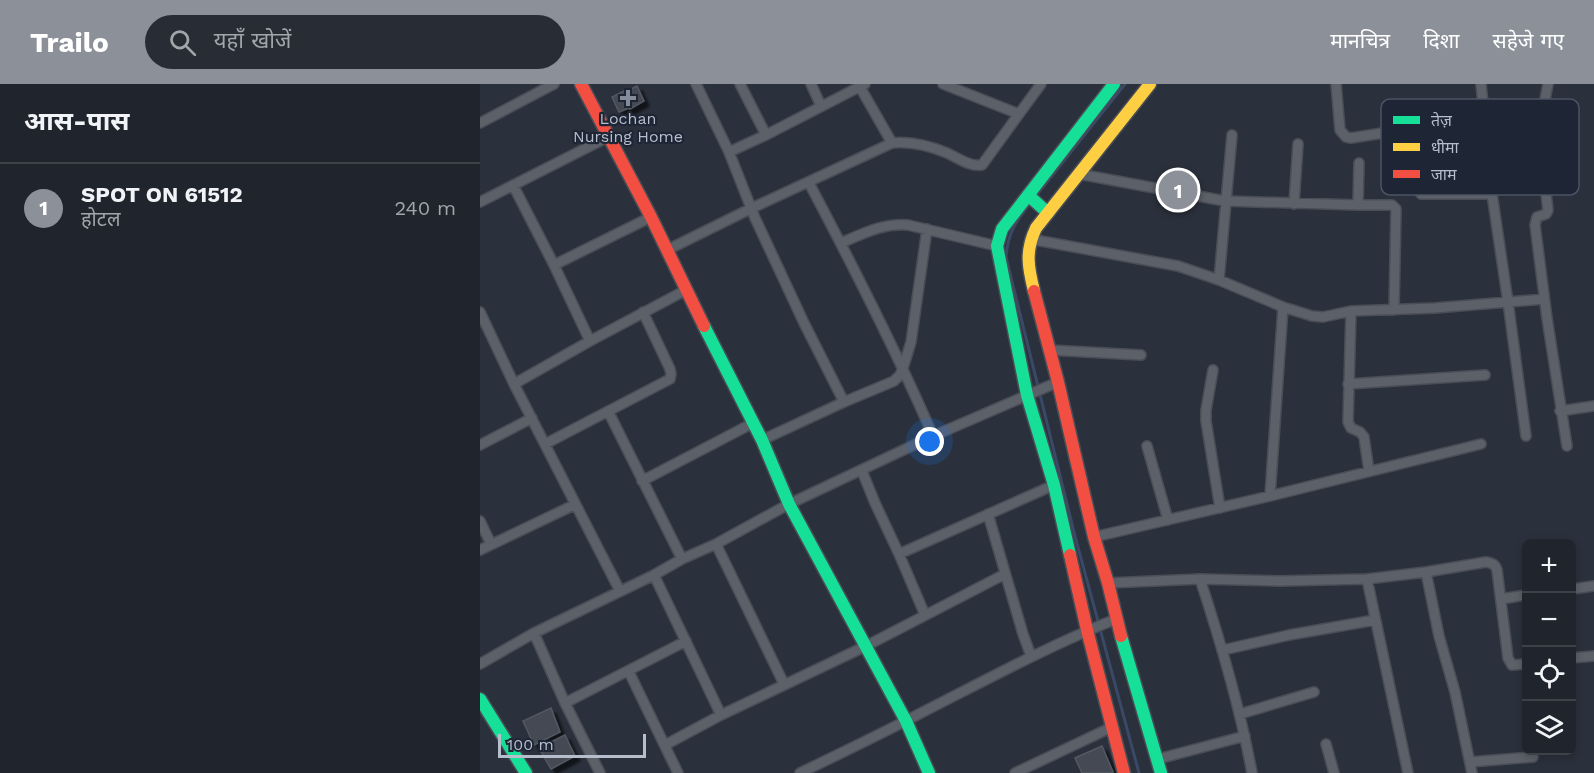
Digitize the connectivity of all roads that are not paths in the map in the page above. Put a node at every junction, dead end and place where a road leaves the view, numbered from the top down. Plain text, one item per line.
1 (554, 84) edge
2 (581, 84) edge
3 (696, 84) edge
4 (740, 84) edge
5 (811, 84) edge
6 (943, 84) edge
7 (1041, 84) edge
8 (1114, 84) edge
9 (1150, 84) edge
10 (1335, 84) edge
11 (1481, 84) edge
12 (1548, 84) edge
13 (862, 85) edge
14 (1483, 99) edge
15 (1545, 99) edge
16 (821, 106) junction
17 (1019, 114) junction
18 (480, 123) edge
19 (1381, 133) edge
20 (766, 135) junction
21 (1232, 135) dead end
22 (608, 137) junction
23 (892, 143) junction
24 (1298, 144) dead end
25 (729, 152) junction
26 (1359, 163) dead end
27 (1079, 174) junction
28 (809, 183) junction
29 (513, 185) junction
30 (1492, 195) edge
31 (1546, 195) edge
32 (1029, 196) junction
33 (1225, 201) junction
34 (480, 202) edge
35 (1294, 204) junction
36 (1358, 205) junction
37 (752, 208) junction
38 (1045, 210) junction
39 (651, 217) junction
40 (927, 229) junction
41 (1030, 239) junction
42 (841, 243) junction
43 (997, 246) junction
44 (667, 250) junction
45 (554, 265) junction
46 (1219, 280) junction
47 (686, 290) junction
48 (1544, 299) junction
49 (1508, 302) junction
50 (1283, 307) junction
51 (1394, 310) junction
52 (1351, 311) junction
53 (480, 312) edge
54 (643, 312) junction
55 (489, 330) junction
56 (480, 335) edge
57 (590, 340) junction
58 (1049, 350) junction
59 (1141, 355) dead end
60 (903, 368) junction
61 (1213, 370) dead end
62 (1485, 375) dead end
63 (1055, 383) junction
64 (514, 384) junction
65 (1348, 384) junction
66 (1032, 393) junction
67 (844, 402) junction
68 (1594, 406) edge
69 (608, 411) junction
70 (1560, 411) junction
71 (532, 418) junction
72 (753, 423) junction
73 (933, 436) junction
74 (1526, 436) dead end
75 (762, 440) junction
76 (545, 444) junction
77 (1480, 444) dead end
78 (480, 445) edge
79 (1147, 446) dead end
80 (1567, 446) dead end
81 (862, 471) junction
82 (1369, 471) junction
83 (642, 481) junction
84 (1054, 485) junction
85 (1270, 496) junction
86 (789, 504) junction
87 (574, 505) junction
88 (1220, 508) junction
89 (988, 514) junction
90 (1168, 520) junction
91 (480, 521) edge
92 (1094, 537) junction
93 (492, 544) junction
94 (716, 544) junction
95 (480, 550) edge
96 (900, 554) junction
97 (682, 559) junction
98 (1426, 572) junction
99 (1005, 574) junction
100 (654, 575) junction
101 (1200, 579) junction
102 (1366, 579) junction
103 (1108, 583) junction
104 (1594, 586) edge
105 (1576, 588) edge
106 (620, 591) junction
107 (1522, 596) edge
108 (1501, 599) junction
109 (925, 615) junction
110 (1375, 620) junction
111 (1112, 621) junction
112 (1090, 629) junction
113 (534, 633) junction
114 (686, 641) junction
115 (866, 646) junction
116 (1223, 650) junction
117 (1031, 656) junction
118 (1594, 656) edge
119 (1576, 658) edge
120 (480, 664) edge
121 (1522, 665) edge
122 (628, 672) junction
123 (784, 684) junction
124 (1314, 692) dead end
125 (480, 699) edge
126 (565, 703) junction
127 (1240, 714) junction
128 (721, 715) junction
129 (906, 721) junction
130 (1112, 727) junction
131 (1245, 736) junction
132 (1326, 744) dead end
133 (665, 745) junction
134 (1533, 758) dead end
135 (1158, 759) junction
136 (1470, 762) junction
137 (526, 773) edge
138 (600, 773) edge
139 (678, 773) edge
140 (800, 773) edge
141 (929, 773) edge
142 (1014, 773) edge
143 (1124, 773) edge
144 (1161, 773) edge
145 (1252, 773) edge
146 (1334, 773) edge
147 (1408, 773) edge
148 (1472, 773) edge

1 - 18 street
2 - 22 main road
3 - 25 street
4 - 20 street
5 - 16 street
6 - 17 street
7 - 17 street
8 - 32 main road
9 - 27 main road
10 - 19 street
11 - 14 street
12 - 15 street
13 - 16 street
13 - 23 street
16 - 20 street
17 - 23 street
20 - 25 street
21 - 33 street
22 - 29 street
22 - 39 main road
23 - 28 street
24 - 35 street
25 - 37 street
26 - 36 street
27 - 33 street
27 - 38 main road
28 - 37 street
28 - 42 street
29 - 34 street
29 - 45 street
30 - 49 street
31 - 48 street
32 - 38 main road
32 - 43 main road
33 - 35 street
33 - 46 street
35 - 36 street
36 - 51 street
37 - 44 street
37 - 67 street
38 - 41 main road
39 - 44 main road
39 - 45 street
40 - 42 street
40 - 43 street
40 - 60 street
41 - 46 street
41 - 58 main road
42 - 60 street
43 - 66 main road
44 - 47 main road
45 - 57 street
46 - 50 street
47 - 54 street
47 - 72 main road
48 - 49 street
48 - 70 street
49 - 51 street
49 - 74 street
50 - 52 street
50 - 85 street
51 - 52 street
52 - 65 street
53 - 55 street
54 - 57 street
54 - 69 street
55 - 56 street
55 - 64 street
57 - 64 street
58 - 59 street
58 - 63 main road
60 - 67 street
60 - 73 street
61 - 88 street
62 - 65 street
63 - 66 street
63 - 92 main road
64 - 71 street
65 - 82 street
66 - 73 street
66 - 84 main road
67 - 75 street
68 - 70 street
69 - 76 street
69 - 83 street
70 - 80 street
71 - 76 street
71 - 78 street
72 - 75 main road
72 - 83 street
73 - 81 street
75 - 86 main road
76 - 87 street
77 - 82 street
79 - 90 street
81 - 86 street
81 - 96 street
82 - 85 street
83 - 97 street
84 - 89 street
84 - 112 main road
85 - 88 street
86 - 94 street
86 - 115 main road
87 - 93 street
87 - 106 street
88 - 90 street
89 - 96 street
89 - 99 street
90 - 92 street
91 - 93 street
92 - 103 main road
93 - 95 street
94 - 97 street
94 - 123 street
96 - 109 street
97 - 100 street
98 - 102 street
98 - 108 street
98 - 136 street
99 - 109 street
99 - 117 street
100 - 106 street
100 - 114 street
101 - 102 street
101 - 103 street
101 - 116 street
102 - 110 street
103 - 111 main road
104 - 105 street
106 - 113 street
107 - 108 street
108 - 121 street
109 - 115 street
110 - 116 street
110 - 147 street
111 - 112 street
111 - 135 main road
112 - 117 street
112 - 130 main road
113 - 120 street
113 - 126 street
114 - 122 street
114 - 128 street
115 - 123 street
115 - 129 main road
116 - 127 street
117 - 129 street
118 - 119 street
122 - 126 street
122 - 133 street
123 - 128 street
124 - 127 street
125 - 137 main road
126 - 138 street
127 - 131 street
128 - 133 street
129 - 140 street
129 - 141 main road
130 - 142 street
130 - 143 main road
131 - 135 street
131 - 145 street
132 - 146 street
133 - 139 street
134 - 136 street
135 - 144 main road
136 - 148 street

